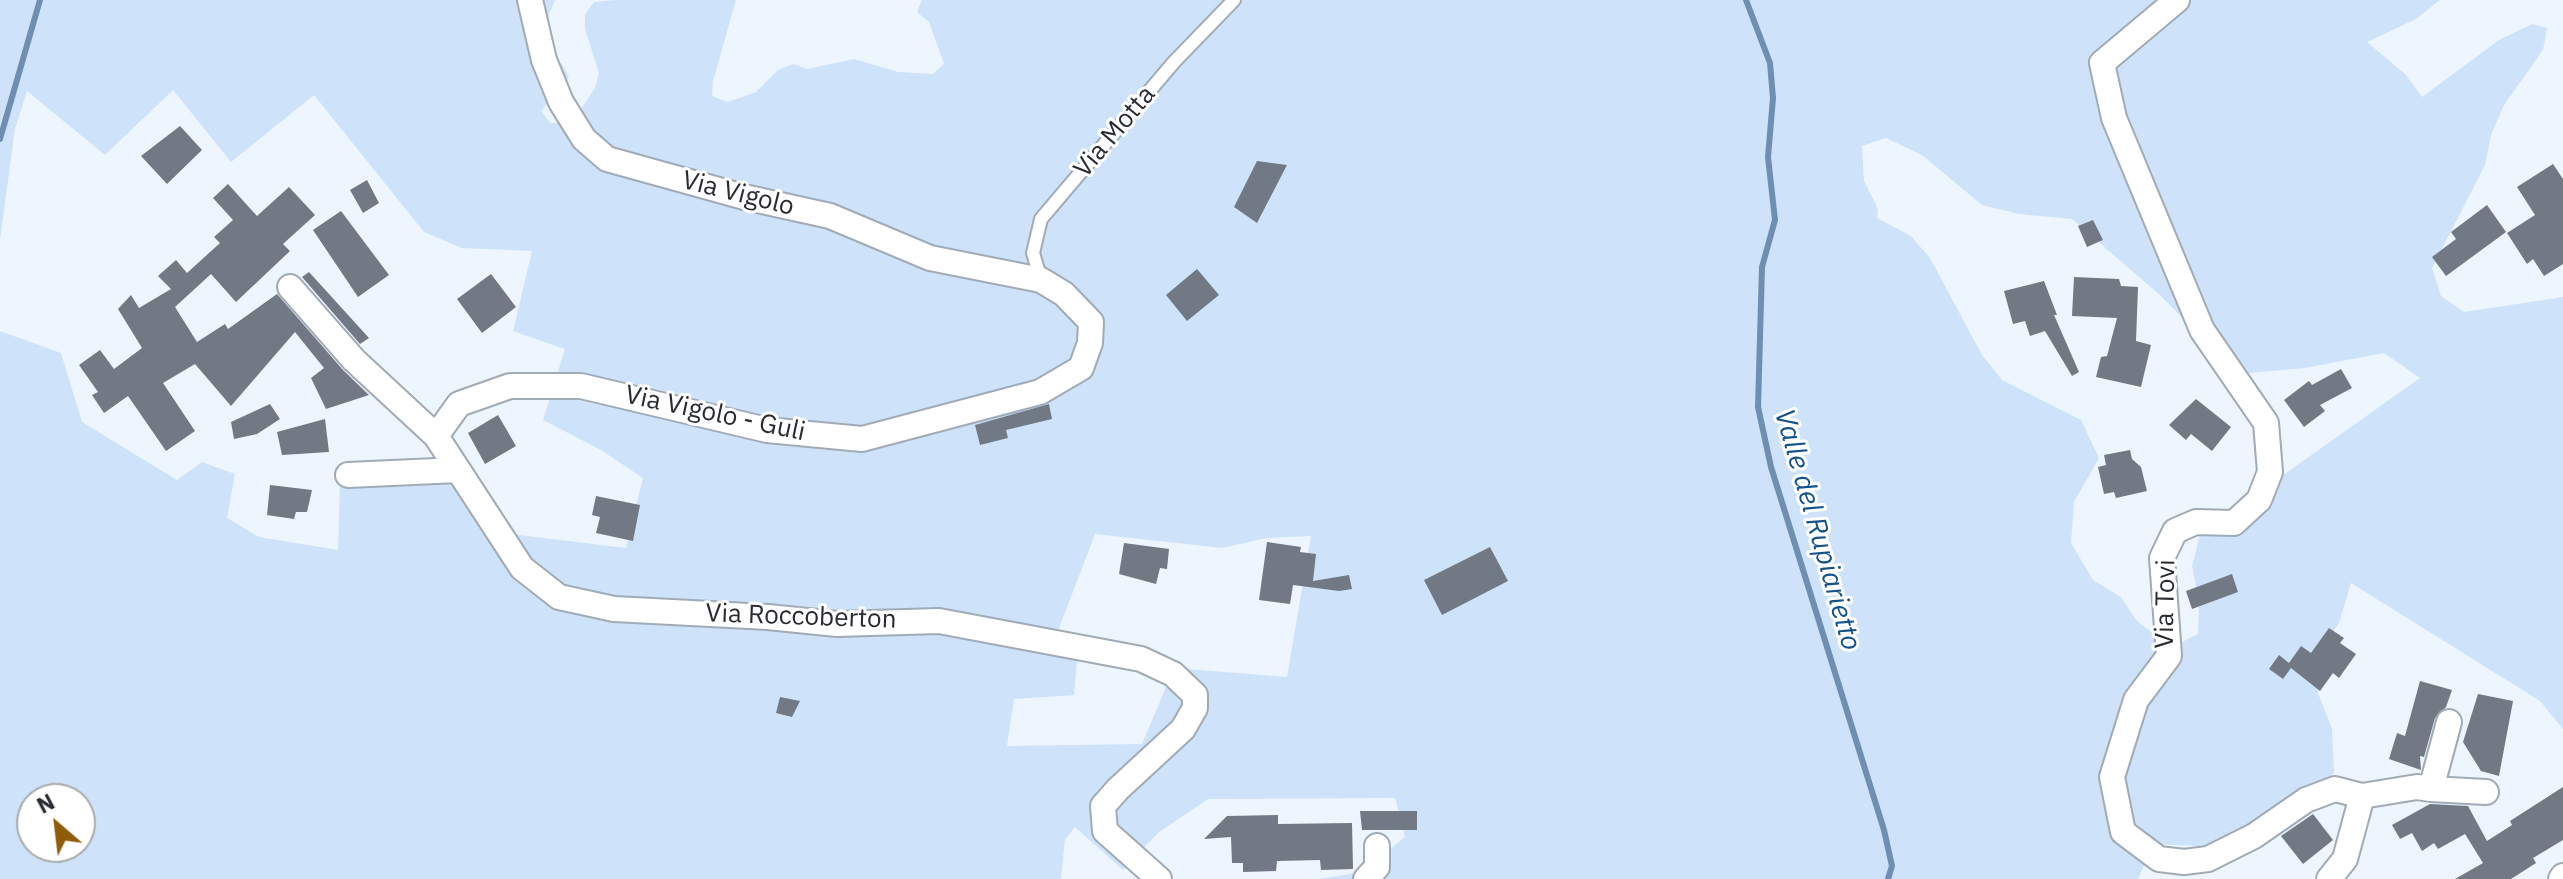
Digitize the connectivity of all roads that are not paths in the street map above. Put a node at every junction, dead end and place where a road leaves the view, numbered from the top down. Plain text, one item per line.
1 (530, 0) edge
2 (1234, 0) edge
3 (2177, 0) edge
4 (1041, 280) junction
5 (290, 287) dead end
6 (436, 436) junction
7 (458, 470) junction
8 (348, 475) dead end
9 (2449, 722) dead end
10 (2431, 789) junction
11 (2486, 792) dead end
12 (2362, 796) junction
13 (1377, 846) dead end
14 (1159, 879) edge
15 (1366, 879) edge
16 (2329, 879) edge

1 - 4 street, Via Vigolo
2 - 4 lane, Via Motta
3 - 12 street, Via Tovi
4 - 6 street, Via Vigolo - Guli
5 - 6 street, Via Roccoberton
6 - 7 street, Via Roccoberton
7 - 8 street
7 - 14 street, Via Roccoberton
9 - 10 street
10 - 11 street
10 - 12 street
12 - 16 street
13 - 15 street

